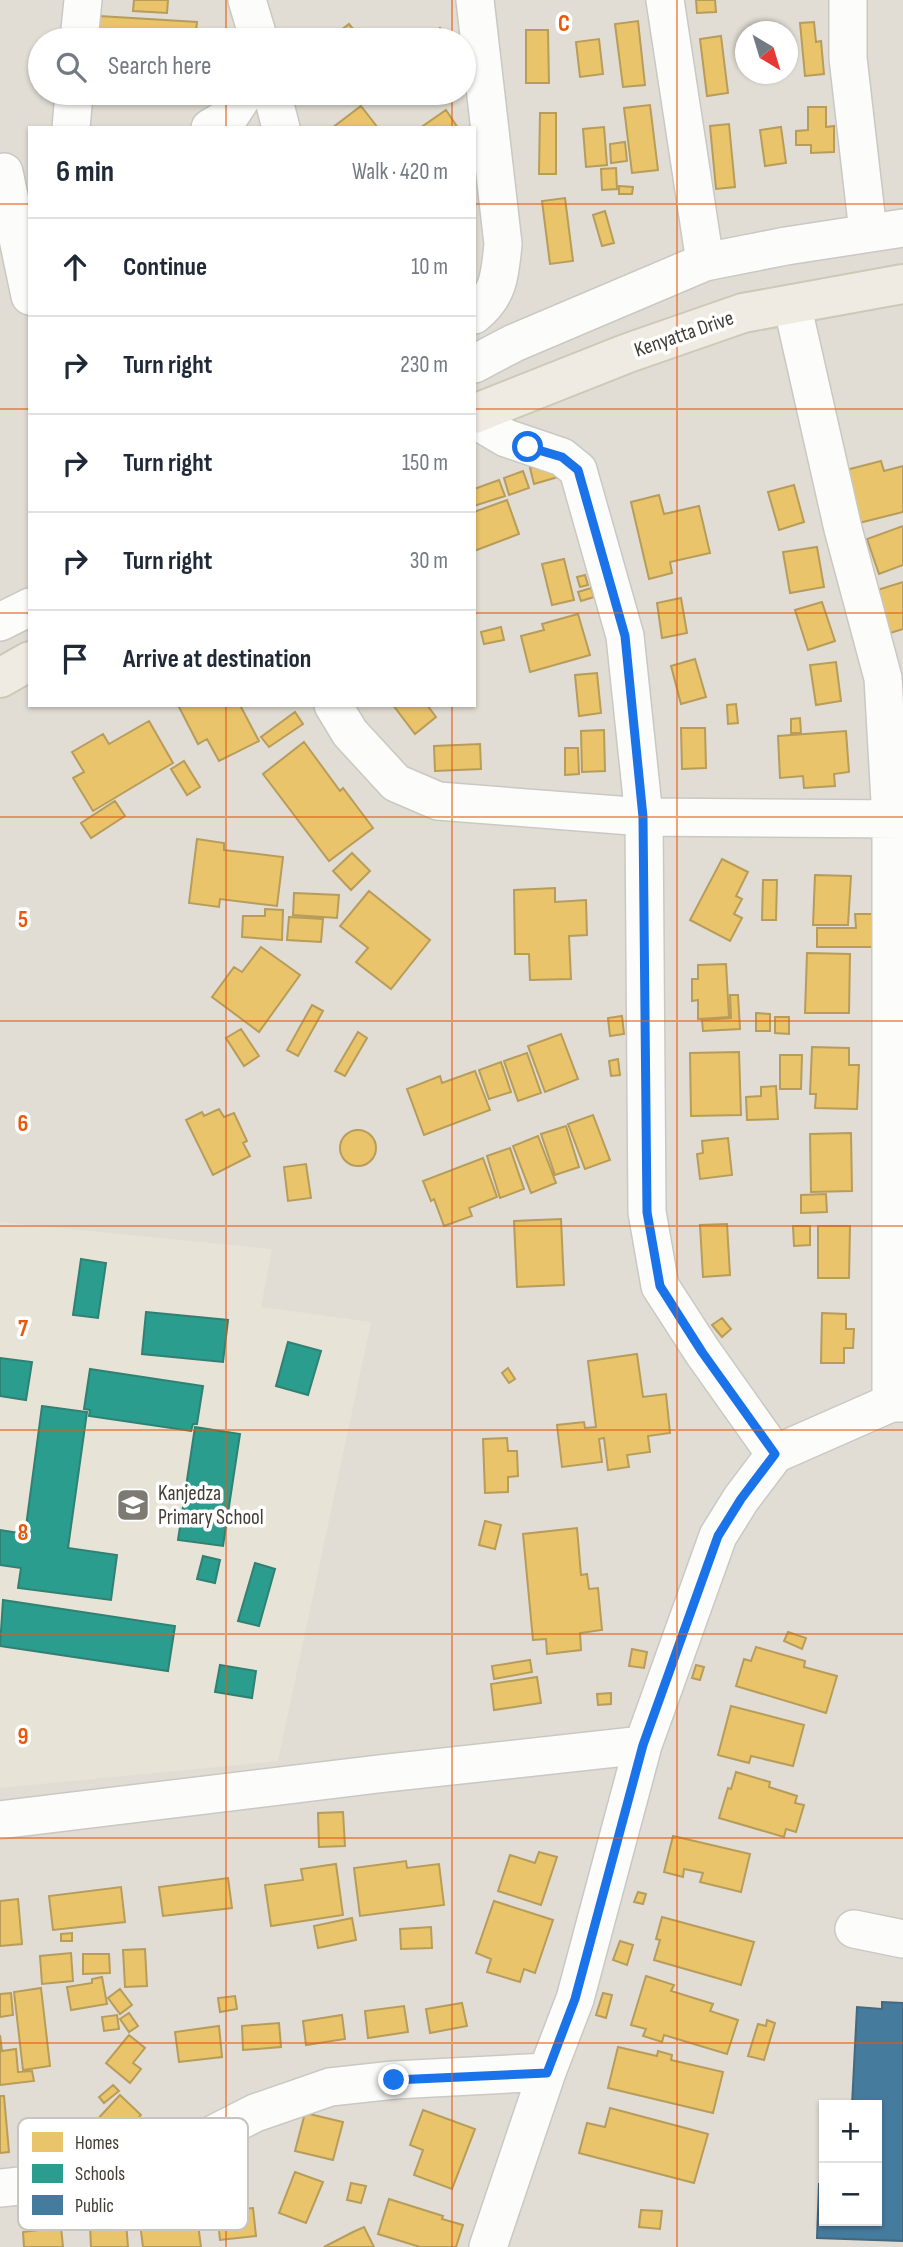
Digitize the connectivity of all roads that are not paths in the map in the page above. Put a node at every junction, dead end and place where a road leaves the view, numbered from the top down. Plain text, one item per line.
1 (83, 0) edge
2 (247, 0) edge
3 (474, 0) edge
4 (665, 0) edge
5 (848, 0) edge
6 (80, 28) edge
7 (255, 28) edge
8 (73, 105) edge
9 (237, 105) edge
10 (275, 105) edge
11 (71, 126) edge
12 (213, 126) edge
13 (280, 126) edge
14 (11, 171) edge
15 (886, 230) edge
16 (705, 262) junction
17 (28, 283) edge
18 (903, 284) edge
19 (792, 304) junction
20 (476, 313) edge
21 (476, 363) edge
22 (476, 416) edge
23 (476, 418) edge
24 (28, 608) edge
25 (0, 622) edge
26 (28, 662) edge
27 (0, 678) edge
28 (334, 707) edge
29 (643, 817) junction
30 (897, 819) edge
31 (897, 1403) edge
32 (775, 1454) junction
33 (643, 1745) junction
34 (0, 1820) edge
35 (854, 1929) dead end
36 (903, 1939) edge
37 (547, 2073) junction
38 (246, 2118) edge
39 (18, 2186) edge
40 (0, 2188) edge
41 (488, 2247) edge

1 - 6 street
2 - 7 street
3 - 20 street
4 - 16 street
5 - 15 street
8 - 11 street
9 - 12 street
10 - 13 street
14 - 17 street
15 - 16 street
16 - 21 street
18 - 19 main road, Kenyatta Drive
19 - 22 main road, Kenyatta Drive
19 - 30 street
23 - 29 street
24 - 25 street
26 - 27 main road
28 - 29 street
29 - 30 street
29 - 32 street
30 - 31 street
31 - 32 street
32 - 33 street
33 - 34 street
33 - 37 street
35 - 36 street
37 - 38 street
37 - 41 street
39 - 40 street

